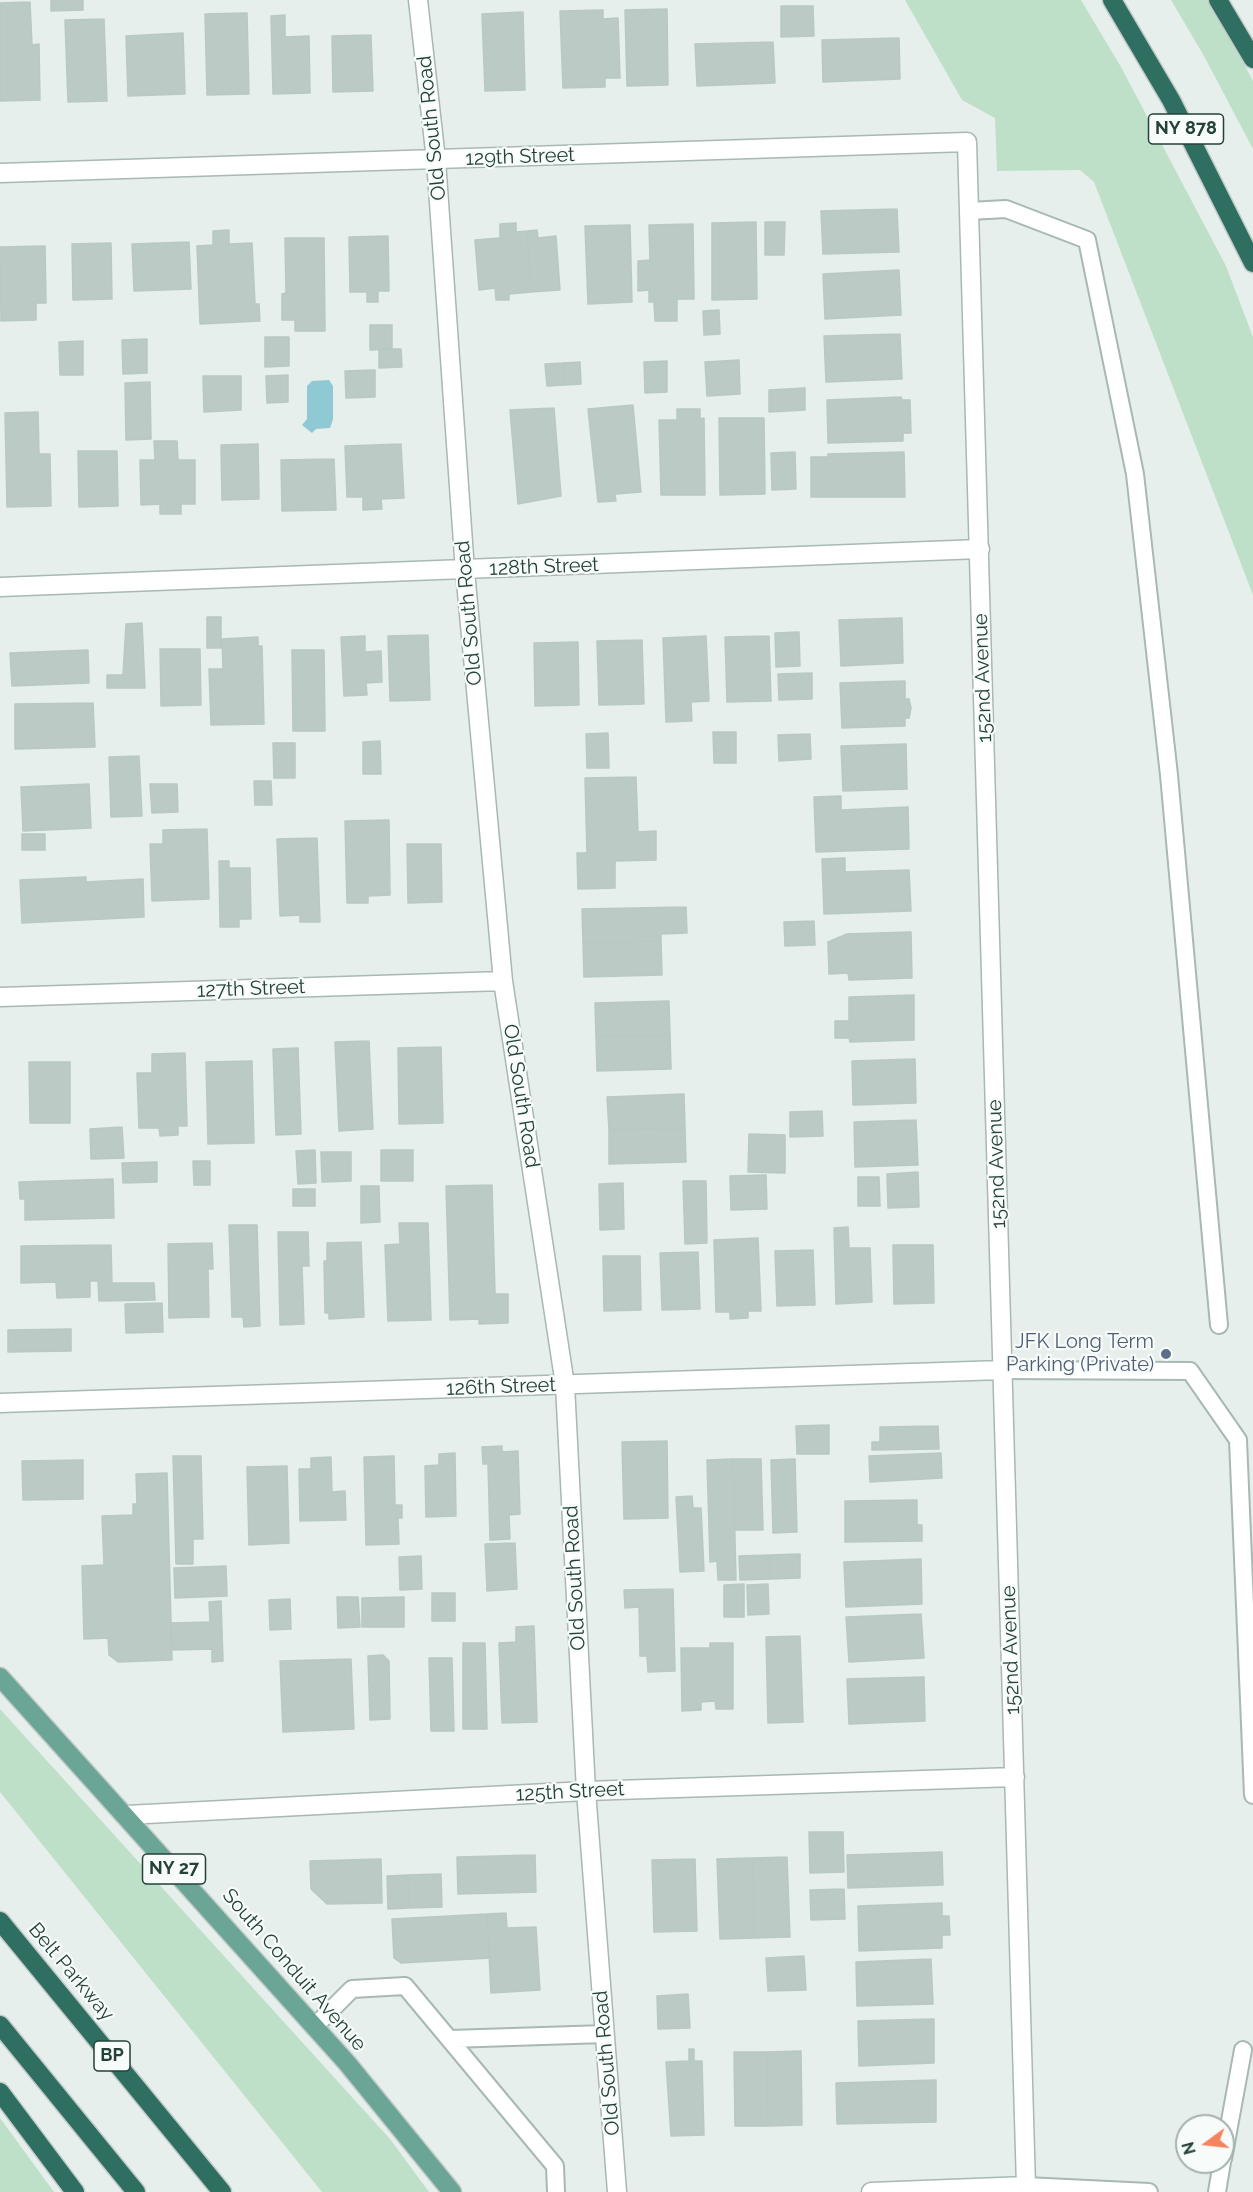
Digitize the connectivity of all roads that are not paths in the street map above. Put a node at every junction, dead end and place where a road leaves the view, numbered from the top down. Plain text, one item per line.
1 (418, 0) edge
2 (1112, 0) edge
3 (1218, 0) edge
4 (1253, 59) edge
5 (968, 142) joint
6 (436, 160) junction
7 (0, 173) edge
8 (969, 210) junction
9 (1253, 263) edge
10 (980, 549) junction
11 (465, 571) junction
12 (0, 587) edge
13 (503, 981) junction
14 (0, 998) edge
15 (1219, 1325) dead end
16 (1002, 1370) junction
17 (565, 1385) junction
18 (0, 1402) edge
19 (0, 1677) edge
20 (1015, 1777) junction
21 (586, 1791) junction
22 (1253, 1795) edge
23 (127, 1815) junction
24 (0, 1921) edge
25 (0, 2025) edge
26 (314, 2027) junction
27 (605, 2034) junction
28 (450, 2039) junction
29 (1243, 2050) dead end
30 (0, 2092) edge
31 (1231, 2114) edge
32 (1220, 2174) edge
33 (1026, 2186) junction
34 (75, 2192) edge
35 (136, 2192) edge
36 (222, 2192) edge
37 (452, 2192) edge
38 (556, 2192) edge
39 (617, 2192) edge
40 (871, 2192) edge
41 (1149, 2192) edge
42 (1217, 2192) edge

1 - 6 street, Old South Road
2 - 9 highway, NY 878
3 - 4 highway
5 - 6 street, 129th Street
5 - 8 street, 152nd Avenue
6 - 7 street, 129th Street
6 - 11 street, Old South Road
8 - 10 street, 152nd Avenue
8 - 15 lane
10 - 11 street, 128th Street
10 - 16 street, 152nd Avenue
11 - 12 street, 128th Street
11 - 13 street, Old South Road
13 - 14 street, 127th Street
13 - 17 street, Old South Road
16 - 17 street, 126th Street
16 - 20 street, 152nd Avenue
16 - 22 lane
17 - 18 street, 126th Street
17 - 21 street, Old South Road
19 - 23 main road, South Conduit Avenue / NY 27
20 - 21 street, 125th Street
20 - 33 street, 152nd Avenue
21 - 23 street, 125th Street
21 - 27 street, Old South Road
23 - 26 main road, South Conduit Avenue / NY 27
24 - 36 highway, Belt Parkway / BP
25 - 35 highway
26 - 28 lane
26 - 37 main road, South Conduit Avenue / NY 27
27 - 28 lane
27 - 39 street, Old South Road
28 - 38 lane
29 - 31 lane
30 - 34 highway
32 - 42 lane
33 - 40 street
33 - 41 lane

